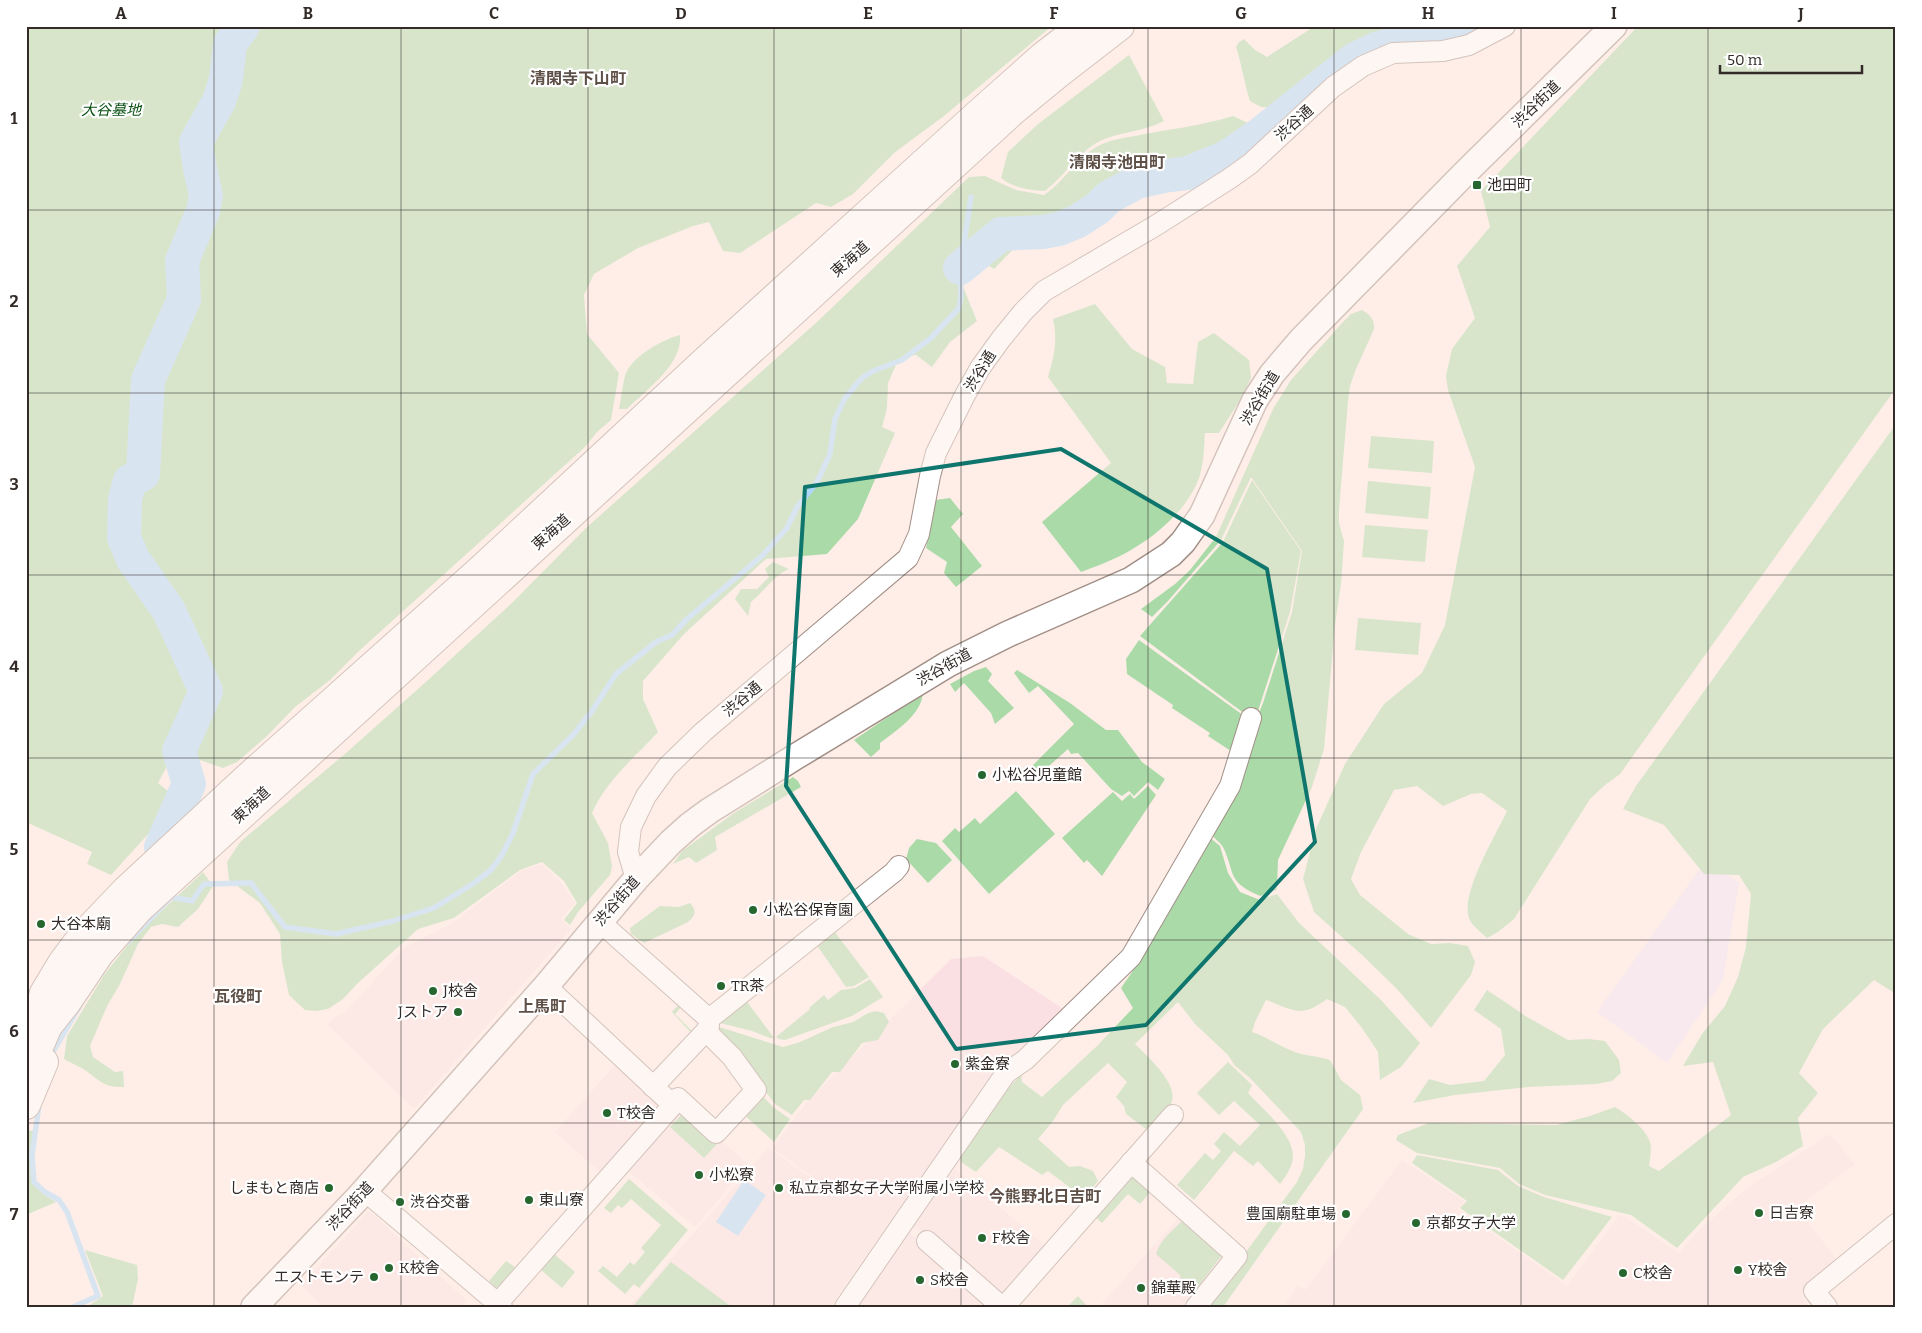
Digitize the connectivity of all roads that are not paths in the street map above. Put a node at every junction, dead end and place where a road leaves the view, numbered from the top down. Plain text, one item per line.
1 (1082, 26) edge
2 (1120, 26) edge
3 (1505, 26) edge
4 (1614, 26) edge
5 (1252, 718) dead end
6 (899, 866) dead end
7 (636, 879) junction
8 (600, 922) junction
9 (546, 986) junction
10 (56, 998) junction
11 (26, 1018) edge
12 (707, 1025) junction
13 (26, 1043) edge
14 (26, 1077) edge
15 (653, 1087) junction
16 (26, 1105) edge
17 (673, 1105) junction
18 (1172, 1115) dead end
19 (1131, 1162) junction
20 (365, 1191) junction
21 (1896, 1224) edge
22 (927, 1241) dead end
23 (500, 1305) edge
24 (254, 1307) edge
25 (845, 1307) edge
26 (1003, 1307) edge
27 (1196, 1307) edge
28 (1827, 1307) edge

1 - 10 highway, 東海道
2 - 10 highway, 東海道
3 - 7 street, 渋谷通
4 - 7 main road, 渋谷街道
5 - 25 street
6 - 12 street
7 - 8 main road, 渋谷街道
8 - 9 main road, 渋谷街道
8 - 12 street
9 - 15 street
9 - 20 main road, 渋谷街道
10 - 11 highway
10 - 13 highway, 東海道
10 - 14 highway, 東海道
10 - 16 highway
12 - 15 street
12 - 17 street
15 - 17 street
17 - 23 street
18 - 19 street
19 - 26 street
19 - 27 street
20 - 23 street
20 - 24 main road, 渋谷街道
21 - 28 street
22 - 26 street

